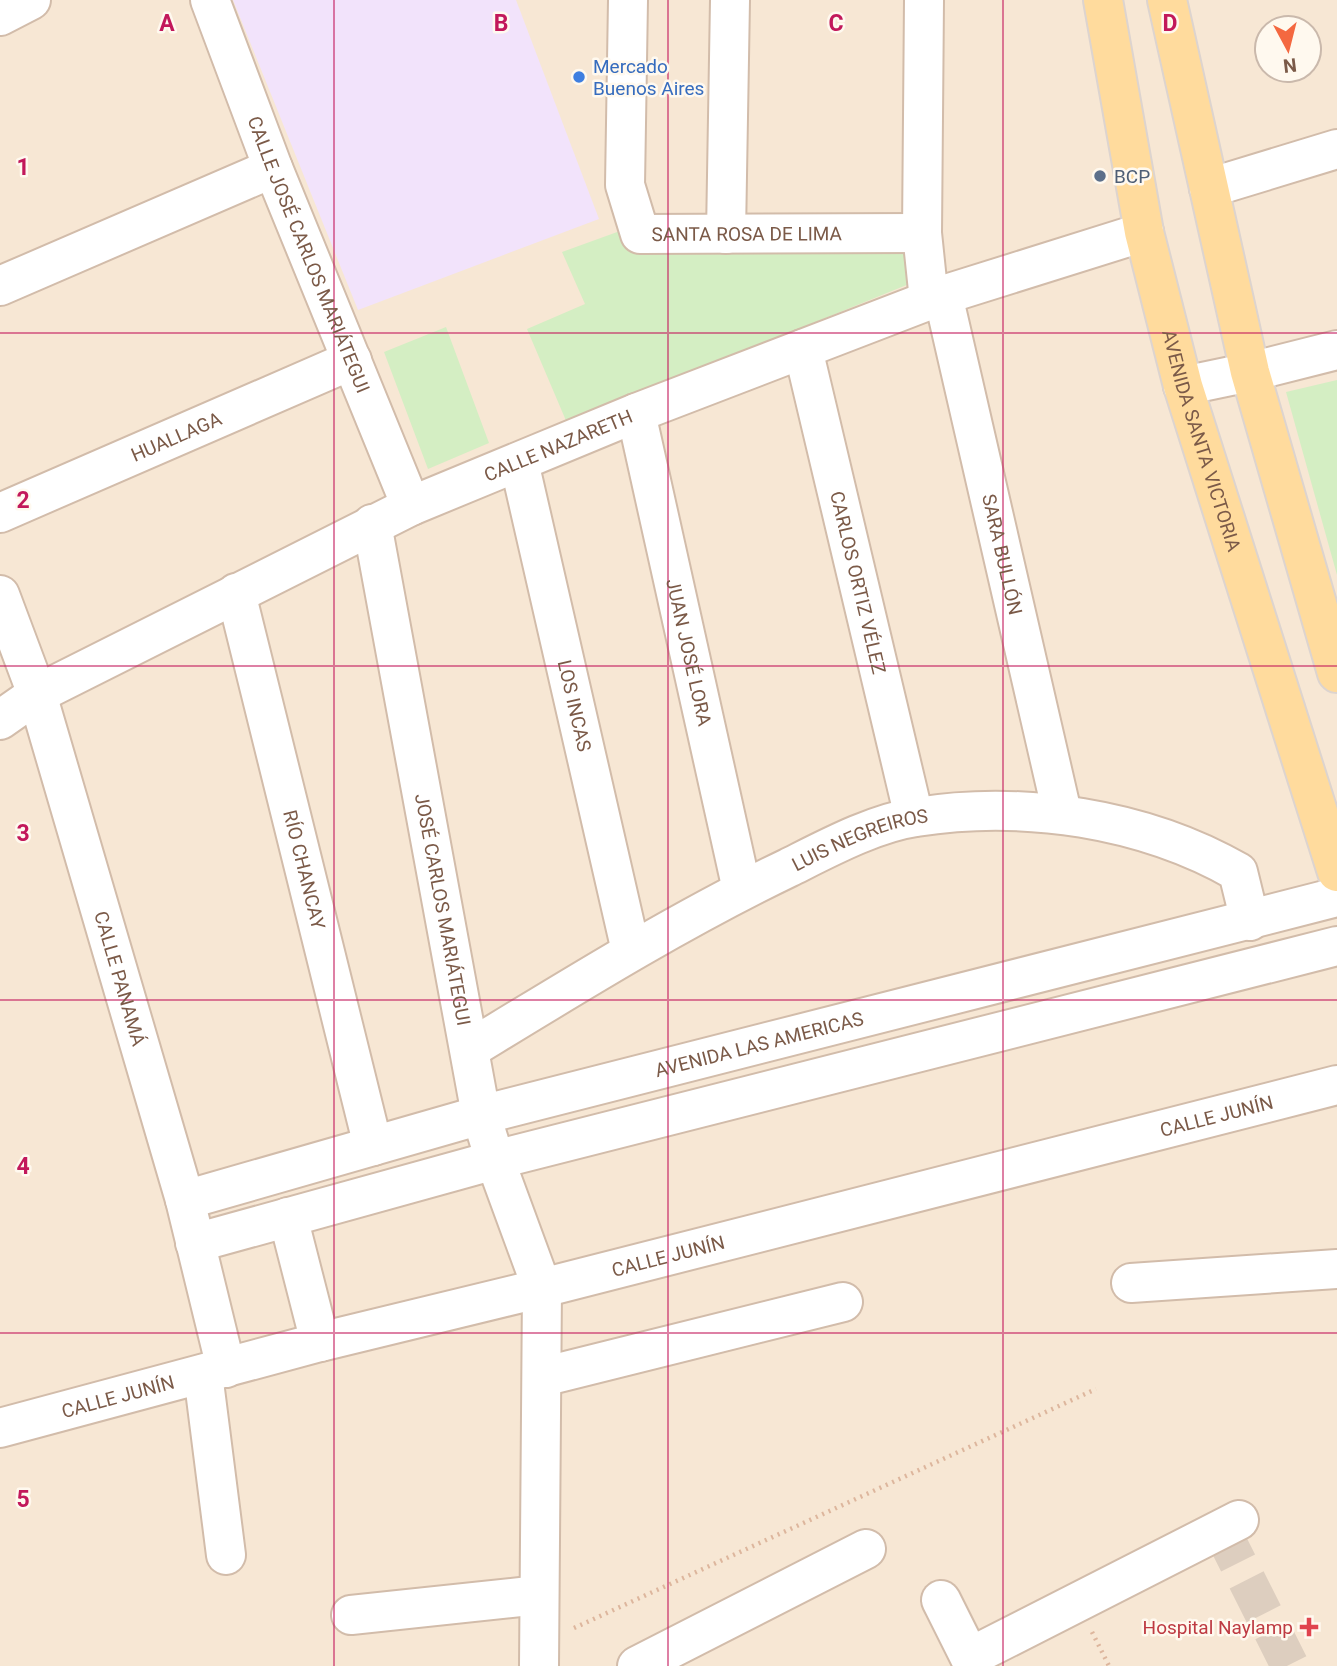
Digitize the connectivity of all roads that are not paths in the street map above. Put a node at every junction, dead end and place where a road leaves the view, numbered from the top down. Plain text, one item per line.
1 (31, 0) edge
2 (210, 0) edge
3 (628, 0) edge
4 (730, 0) edge
5 (924, 0) edge
6 (1103, 0) edge
7 (1167, 0) edge
8 (0, 16) edge
9 (1337, 149) edge
10 (273, 168) junction
11 (1209, 188) junction
12 (1144, 232) junction
13 (922, 233) junction
14 (726, 234) junction
15 (0, 286) edge
16 (936, 298) junction
17 (803, 349) junction
18 (1337, 350) edge
19 (352, 360) junction
20 (1250, 372) junction
21 (1183, 386) junction
22 (636, 414) junction
23 (519, 462) junction
24 (411, 506) junction
25 (0, 513) edge
26 (372, 524) junction
27 (236, 593) junction
28 (0, 595) edge
29 (1337, 673) edge
30 (37, 694) junction
31 (0, 720) edge
32 (1062, 813) junction
33 (914, 817) junction
34 (1337, 872) edge
35 (742, 890) junction
36 (1337, 897) edge
37 (1250, 921) junction
38 (1337, 946) edge
39 (631, 951) junction
40 (471, 1049) junction
41 (1337, 1085) edge
42 (481, 1115) junction
43 (373, 1146) junction
44 (495, 1160) junction
45 (185, 1200) junction
46 (288, 1217) junction
47 (195, 1243) junction
48 (1337, 1269) edge
49 (1131, 1283) dead end
50 (542, 1288) junction
51 (843, 1302) dead end
52 (320, 1342) junction
53 (214, 1371) junction
54 (542, 1377) junction
55 (0, 1428) edge
56 (1239, 1520) dead end
57 (866, 1549) dead end
58 (226, 1555) dead end
59 (539, 1595) junction
60 (941, 1600) dead end
61 (351, 1615) dead end
62 (539, 1655) edge
63 (972, 1662) edge
64 (637, 1666) edge

1 - 8 street
2 - 10 street, CALLE JOSÉ CARLOS MARIÁTEGUI
3 - 14 street, SANTA ROSA DE LIMA
4 - 14 street
5 - 13 street, SARA BULLÓN
6 - 12 main road, AVENIDA SANTA VICTORIA
7 - 11 main road
9 - 11 street
10 - 15 street
10 - 19 street, CALLE JOSÉ CARLOS MARIÁTEGUI
11 - 20 main road
12 - 16 street, CALLE NAZARETH
12 - 21 main road, AVENIDA SANTA VICTORIA
13 - 14 street, SANTA ROSA DE LIMA
13 - 16 street, SARA BULLÓN
16 - 17 street, CALLE NAZARETH
16 - 32 street, SARA BULLÓN
17 - 22 street, CALLE NAZARETH
17 - 33 street, CARLOS ORTIZ VÉLEZ
18 - 20 street
19 - 24 street, CALLE JOSÉ CARLOS MARIÁTEGUI
19 - 25 street, HUALLAGA
20 - 21 street
20 - 29 main road
21 - 34 main road, AVENIDA SANTA VICTORIA
22 - 23 street, CALLE NAZARETH
22 - 35 street, JUAN JOSÉ LORA
23 - 24 street, CALLE NAZARETH
23 - 39 street, LOS INCAS
24 - 26 street, CALLE NAZARETH
26 - 27 street, CALLE NAZARETH
26 - 40 street, JOSÉ CARLOS MARIÁTEGUI
27 - 30 street, CALLE NAZARETH
27 - 43 street, RÍO CHANCAY
28 - 30 street, CALLE PANAMÁ
30 - 31 street, CALLE NAZARETH
30 - 45 street, CALLE PANAMÁ
32 - 33 street, LUIS NEGREIROS
32 - 37 street, LUIS NEGREIROS
33 - 35 street, LUIS NEGREIROS
35 - 39 street, LUIS NEGREIROS
36 - 37 street, AVENIDA LAS AMERICAS
37 - 42 street, AVENIDA LAS AMERICAS
38 - 44 street
39 - 40 street, LUIS NEGREIROS
40 - 42 street, JOSÉ CARLOS MARIÁTEGUI
41 - 50 street, CALLE JUNÍN
42 - 43 street, AVENIDA LAS AMERICAS
42 - 44 street, JOSÉ CARLOS MARIÁTEGUI
43 - 45 street, AVENIDA LAS AMERICAS
44 - 46 street
44 - 50 street, JOSÉ CARLOS MARIÁTEGUI
45 - 47 street, CALLE PANAMÁ
46 - 47 street
46 - 52 street
47 - 53 street, CALLE PANAMÁ
48 - 49 street
50 - 52 street, CALLE JUNÍN
50 - 54 street
51 - 54 street
52 - 53 street, CALLE JUNÍN
53 - 55 street, CALLE JUNÍN
53 - 58 street, CALLE PANAMÁ
54 - 59 street
56 - 63 street
57 - 64 street
59 - 61 street
59 - 62 street
60 - 63 street

